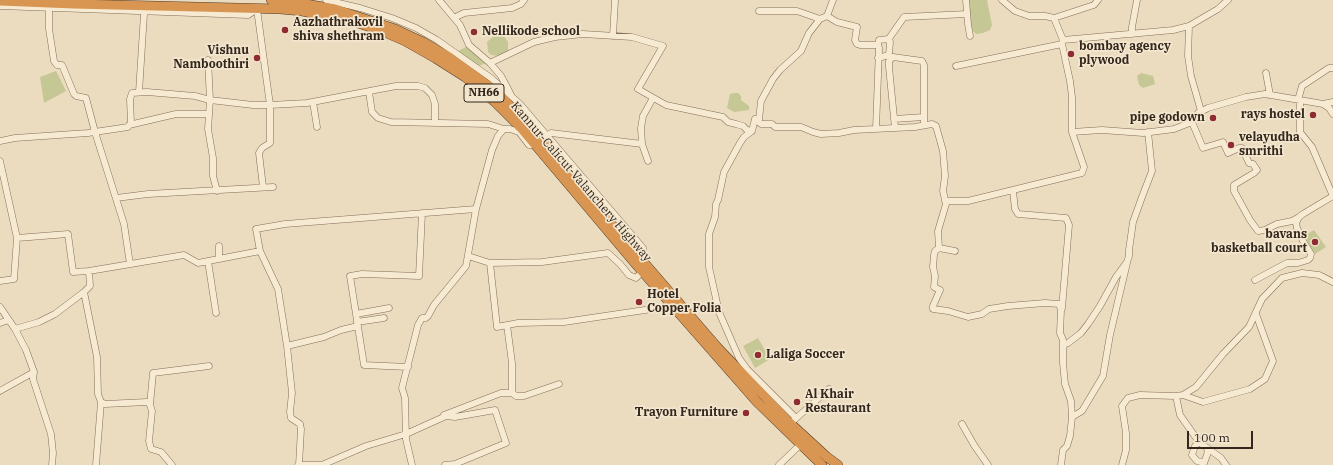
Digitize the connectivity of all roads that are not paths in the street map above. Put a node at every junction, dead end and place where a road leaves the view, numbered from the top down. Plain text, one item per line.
1 (271, 0) edge
2 (326, 0) edge
3 (440, 0) edge
4 (524, 0) edge
5 (615, 0) edge
6 (833, 0) edge
7 (966, 0) edge
8 (1002, 0) edge
9 (1098, 0) edge
10 (1137, 0) edge
11 (1228, 0) edge
12 (0, 1) edge
13 (0, 6) edge
14 (49, 8) junction
15 (257, 9) junction
16 (760, 11) dead end
17 (144, 14) dead end
18 (967, 14) junction
19 (827, 16) junction
20 (454, 18) junction
21 (1054, 18) junction
22 (820, 19) junction
23 (1189, 26) junction
24 (1132, 34) junction
25 (613, 36) junction
26 (970, 36) dead end
27 (888, 40) junction
28 (1062, 42) junction
29 (878, 45) junction
30 (878, 58) junction
31 (208, 60) dead end
32 (490, 62) junction
33 (956, 66) dead end
34 (1333, 68) edge
35 (1266, 73) dead end
36 (139, 92) junction
37 (369, 92) junction
38 (1270, 95) junction
39 (511, 96) junction
40 (653, 98) junction
41 (210, 100) junction
42 (1299, 100) junction
43 (313, 102) junction
44 (1333, 102) edge
45 (270, 104) junction
46 (1323, 104) junction
47 (1201, 111) junction
48 (208, 114) junction
49 (1333, 114) edge
50 (924, 117) junction
51 (755, 119) junction
52 (894, 119) junction
53 (1192, 122) junction
54 (435, 123) junction
55 (129, 125) junction
56 (924, 125) junction
57 (317, 127) dead end
58 (895, 128) junction
59 (504, 129) junction
60 (876, 129) junction
61 (752, 131) junction
62 (95, 132) junction
63 (1072, 132) junction
64 (1148, 132) junction
65 (547, 136) junction
66 (0, 141) edge
67 (642, 144) junction
68 (535, 145) junction
69 (0, 161) edge
70 (648, 161) dead end
71 (273, 186) dead end
72 (263, 187) junction
73 (216, 191) junction
74 (1013, 191) junction
75 (1333, 196) edge
76 (116, 198) junction
77 (945, 200) junction
78 (476, 209) junction
79 (422, 213) junction
80 (1299, 217) junction
81 (17, 238) junction
82 (219, 246) dead end
83 (939, 248) junction
84 (260, 251) junction
85 (956, 251) dead end
86 (468, 256) junction
87 (219, 259) junction
88 (642, 260) junction
89 (208, 261) junction
90 (1127, 262) junction
91 (490, 263) junction
92 (130, 264) junction
93 (89, 271) junction
94 (642, 272) junction
95 (1254, 280) dead end
96 (0, 281) edge
97 (1333, 282) edge
98 (84, 292) junction
99 (672, 306) junction
100 (0, 307) edge
101 (389, 308) dead end
102 (1061, 310) junction
103 (216, 312) dead end
104 (356, 314) junction
105 (1256, 314) junction
106 (384, 318) dead end
107 (9, 320) junction
108 (0, 323) edge
109 (357, 324) junction
110 (507, 325) junction
111 (15, 330) junction
112 (1063, 345) junction
113 (287, 346) junction
114 (209, 366) dead end
115 (408, 367) junction
116 (34, 372) junction
117 (560, 384) dead end
118 (829, 389) dead end
119 (0, 391) edge
120 (512, 393) junction
121 (1183, 395) junction
122 (1176, 396) junction
123 (101, 402) junction
124 (150, 405) junction
125 (1072, 417) junction
126 (793, 421) junction
127 (962, 424) dead end
128 (406, 433) junction
129 (1199, 442) junction
130 (801, 444) junction
131 (1208, 449) junction
132 (1125, 454) junction
133 (1203, 464) edge
134 (52, 465) edge
135 (96, 465) edge
136 (172, 465) edge
137 (298, 465) edge
138 (412, 465) edge
139 (445, 465) edge
140 (779, 465) edge
141 (822, 465) edge
142 (838, 465) edge
143 (988, 465) edge
144 (1061, 465) edge
145 (1122, 465) edge
146 (1128, 465) edge
147 (1226, 465) edge

1 - 88 highway, Kannur-Calicut-Valanchery Highway / NH66
2 - 39 street
3 - 20 street
4 - 20 street
5 - 25 street
6 - 19 street
7 - 18 street
8 - 21 street
9 - 21 street
10 - 24 street
11 - 23 street
12 - 15 highway, Kannur-Calicut-Valanchery Highway / NH66
13 - 14 street
14 - 15 street
14 - 62 street
15 - 45 street
15 - 68 highway, Kannur-Calicut-Valanchery Highway / NH66
16 - 22 street
17 - 36 street
18 - 26 street
18 - 27 street
19 - 22 street
19 - 29 street
20 - 32 street
21 - 28 street
22 - 51 street
23 - 24 street
23 - 47 street
24 - 28 street
25 - 32 street
25 - 40 street
27 - 29 street
27 - 30 street
28 - 33 street
28 - 63 street
29 - 30 street
30 - 60 street
31 - 41 street
32 - 39 street
34 - 42 street
35 - 38 street
36 - 41 street
36 - 55 street
37 - 43 street
37 - 54 street
37 - 54 street
38 - 42 street
38 - 47 street
39 - 65 street
40 - 61 street
40 - 67 street
41 - 45 street
41 - 48 street
42 - 46 street
42 - 75 street
43 - 45 street
43 - 57 street
44 - 46 street
45 - 72 street
46 - 49 street
47 - 53 street
48 - 55 street
48 - 73 street
50 - 52 street
50 - 52 street
50 - 56 street
51 - 60 street
51 - 61 street
52 - 58 street
53 - 64 street
53 - 80 street
54 - 59 street
55 - 62 street
56 - 58 street
56 - 77 street
58 - 60 street
59 - 68 street
59 - 78 street
61 - 126 street
62 - 66 street
62 - 76 street
63 - 64 street
63 - 74 street
64 - 90 street
65 - 67 street
65 - 88 street
67 - 70 street
68 - 94 highway, Kannur-Calicut-Valanchery Highway / NH66
69 - 81 street
71 - 72 street
72 - 73 street
73 - 76 street
74 - 77 street
74 - 102 street
75 - 80 street
76 - 92 street
77 - 83 street
78 - 79 street
78 - 86 street
79 - 84 street
79 - 104 street
80 - 95 street
81 - 93 street
81 - 96 street
82 - 87 street
83 - 85 street
83 - 102 street
84 - 87 street
84 - 113 street
86 - 91 street
86 - 115 street
87 - 89 street
88 - 126 highway, Kannur-Calicut-Valanchery Highway / NH66
89 - 92 street
89 - 103 street
90 - 112 street
90 - 125 street
91 - 94 street
91 - 110 street
92 - 93 street
93 - 98 street
94 - 99 highway, Kannur-Calicut-Valanchery Highway / NH66
97 - 105 street
98 - 111 street
98 - 123 street
99 - 110 street
99 - 130 highway, Kannur-Calicut-Valanchery Highway / NH66
100 - 107 street
101 - 104 street
102 - 112 street
104 - 109 street
105 - 121 street
105 - 121 street
106 - 109 street
107 - 108 street
107 - 111 street
109 - 113 street
109 - 115 street
110 - 120 street
111 - 116 street
112 - 125 street
113 - 137 street
114 - 124 street
115 - 128 street
116 - 119 street
116 - 134 street
117 - 120 street
118 - 126 street
120 - 128 street
121 - 122 street
122 - 129 street
122 - 132 street
123 - 124 street
123 - 135 street
124 - 136 street
125 - 144 street
126 - 142 highway, Kannur-Calicut-Valanchery Highway / NH66
127 - 143 street
128 - 137 street
128 - 138 street
128 - 139 street
129 - 131 street
129 - 133 street
130 - 140 street
130 - 141 highway, Kannur-Calicut-Valanchery Highway / NH66
131 - 133 street
131 - 147 street
132 - 145 street
132 - 146 street

